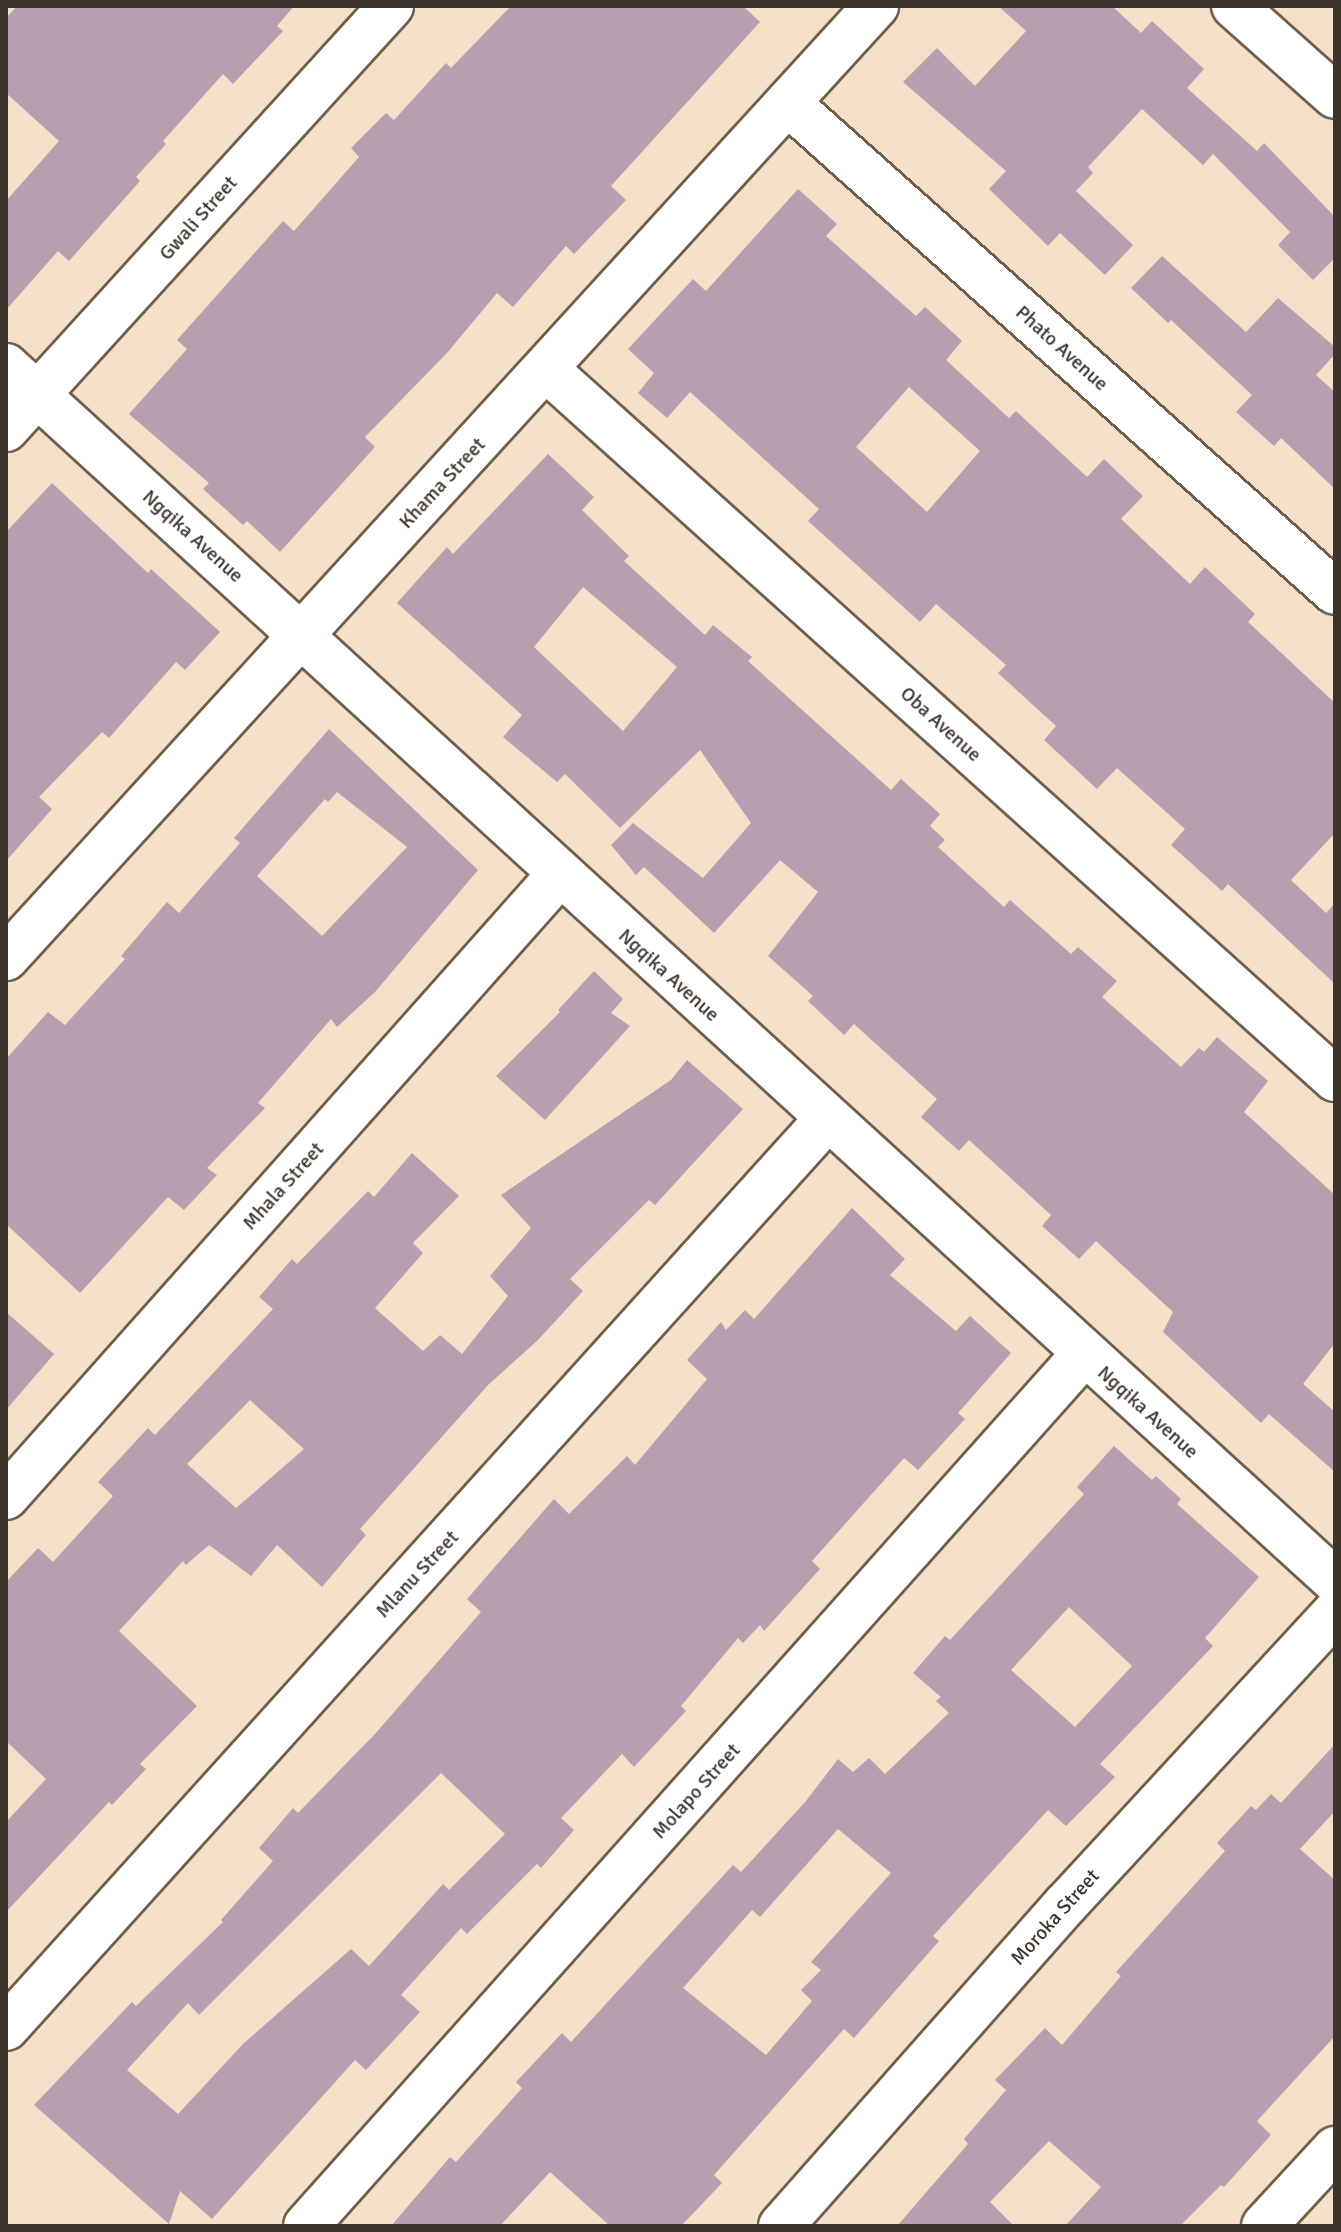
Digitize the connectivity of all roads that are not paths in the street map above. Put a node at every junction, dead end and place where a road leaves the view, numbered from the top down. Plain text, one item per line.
1 (391, 6) edge
2 (876, 6) edge
3 (1234, 6) edge
4 (1335, 96) edge
5 (789, 104) junction
6 (547, 370) junction
7 (22, 380) edge
8 (6, 429) edge
9 (1335, 592) edge
10 (302, 635) junction
11 (559, 875) junction
12 (6, 958) edge
13 (1335, 1079) edge
14 (827, 1119) junction
15 (1084, 1354) junction
16 (6, 1497) edge
17 (1335, 1581) edge
18 (1335, 1613) edge
19 (6, 2028) edge
20 (1335, 2149) edge
21 (306, 2226) edge
22 (781, 2226) edge
23 (1264, 2226) edge

1 - 7 street, Gwali Street
2 - 5 street, Khama Street
3 - 4 street
5 - 6 street, Khama Street
5 - 9 street, Phato Avenue
6 - 10 street, Khama Street
6 - 13 street, Oba Avenue
7 - 8 street, Gwali Street
7 - 10 street, Ngqika Avenue
10 - 11 street, Ngqika Avenue
10 - 12 street, Khama Street
11 - 14 street, Ngqika Avenue
11 - 16 street, Mhala Street
14 - 15 street, Ngqika Avenue
14 - 19 street, Mlanu Street
15 - 17 street, Ngqika Avenue
15 - 21 street, Molapo Street
18 - 22 street, Moroka Street
20 - 23 street

